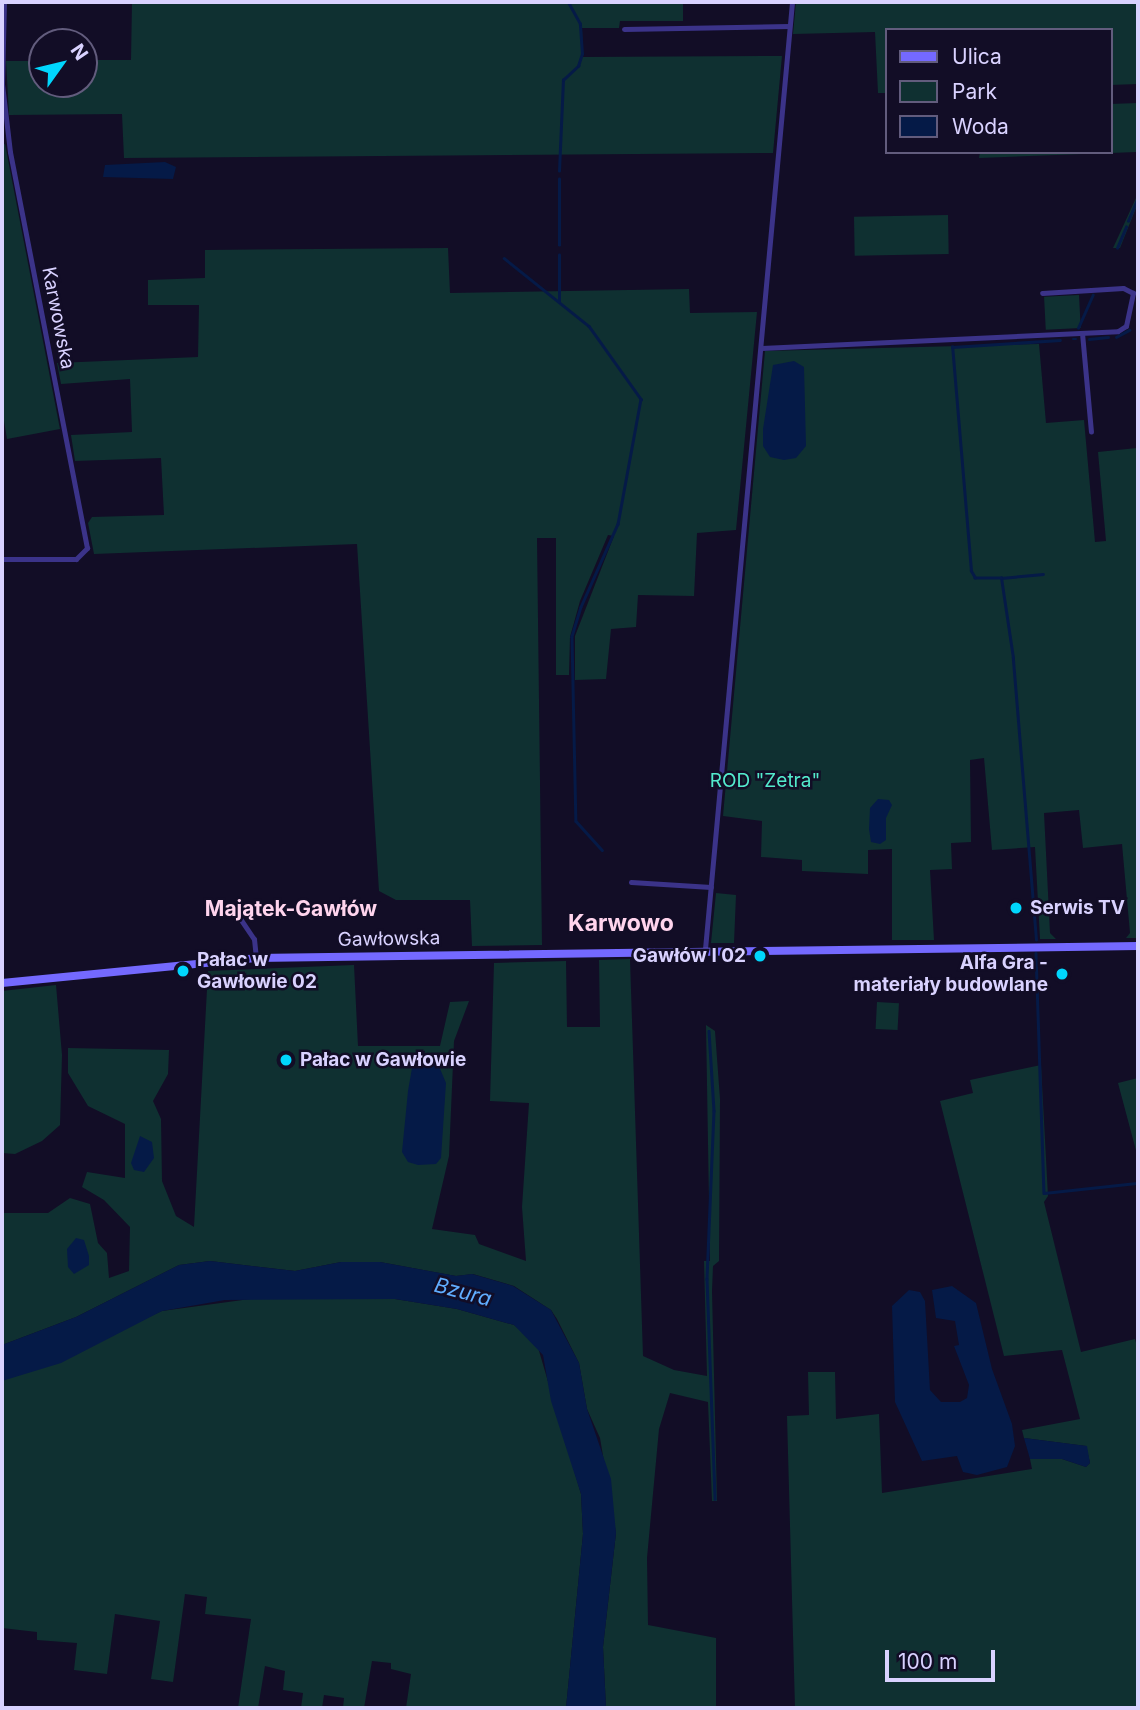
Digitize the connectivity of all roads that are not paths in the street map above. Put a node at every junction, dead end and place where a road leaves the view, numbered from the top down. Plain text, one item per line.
1 (4, 2) edge
2 (792, 2) edge
3 (789, 26) junction
4 (624, 29) dead end
5 (1136, 292) edge
6 (1042, 293) dead end
7 (1082, 334) junction
8 (761, 348) junction
9 (1091, 432) dead end
10 (2, 559) edge
11 (631, 882) dead end
12 (711, 887) junction
13 (235, 911) dead end
14 (1138, 946) edge
15 (705, 949) junction
16 (256, 958) junction
17 (2, 983) edge

1 - 10 street, Karwowska
2 - 3 street
3 - 4 street
3 - 8 street
5 - 6 street
5 - 7 street
7 - 8 street
7 - 9 street
8 - 12 street
11 - 12 street
12 - 15 street
13 - 16 street
14 - 15 street, Gawłowska
15 - 16 street, Gawłowska
16 - 17 street, Gawłowska

